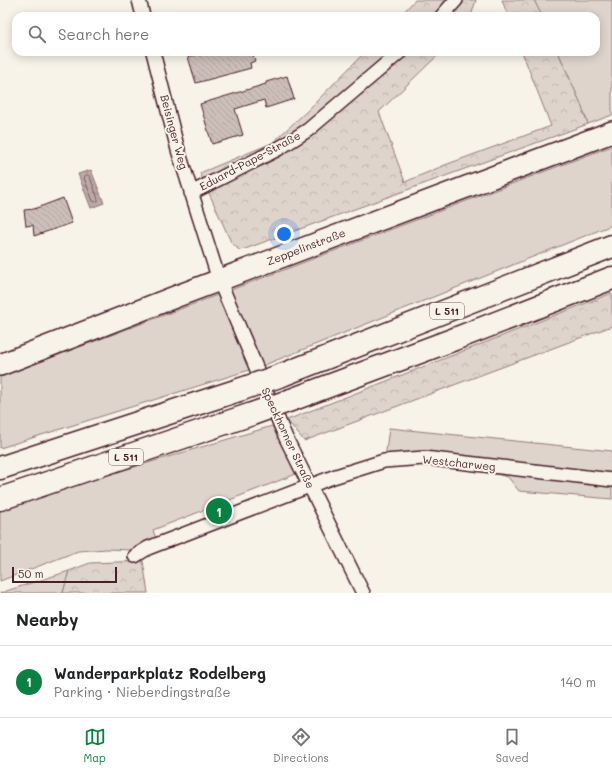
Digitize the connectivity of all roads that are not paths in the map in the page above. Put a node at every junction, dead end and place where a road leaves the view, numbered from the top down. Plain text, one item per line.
1 (139, 0) edge
2 (456, 0) edge
3 (142, 12) edge
4 (446, 12) edge
5 (154, 56) edge
6 (395, 56) edge
7 (612, 132) edge
8 (191, 193) junction
9 (612, 246) edge
10 (612, 278) edge
11 (219, 280) junction
12 (0, 365) edge
13 (0, 468) edge
14 (612, 480) edge
15 (310, 486) junction
16 (0, 499) edge
17 (135, 556) dead end
18 (363, 593) edge

1 - 3 street
2 - 4 street
5 - 8 street, Beisinger Weg
6 - 8 street, Eduard-Pape-Straße
7 - 11 main road, Zeppelinstraße
8 - 11 street, Beisinger Weg
9 - 13 highway, L 511, bridge
10 - 16 highway, L 511, bridge
11 - 12 main road, Zeppelinstraße
11 - 15 street, Speckhorner Straße
14 - 15 street, Westcharweg
15 - 17 street, Westcharweg
15 - 18 street, Speckhorner Straße

